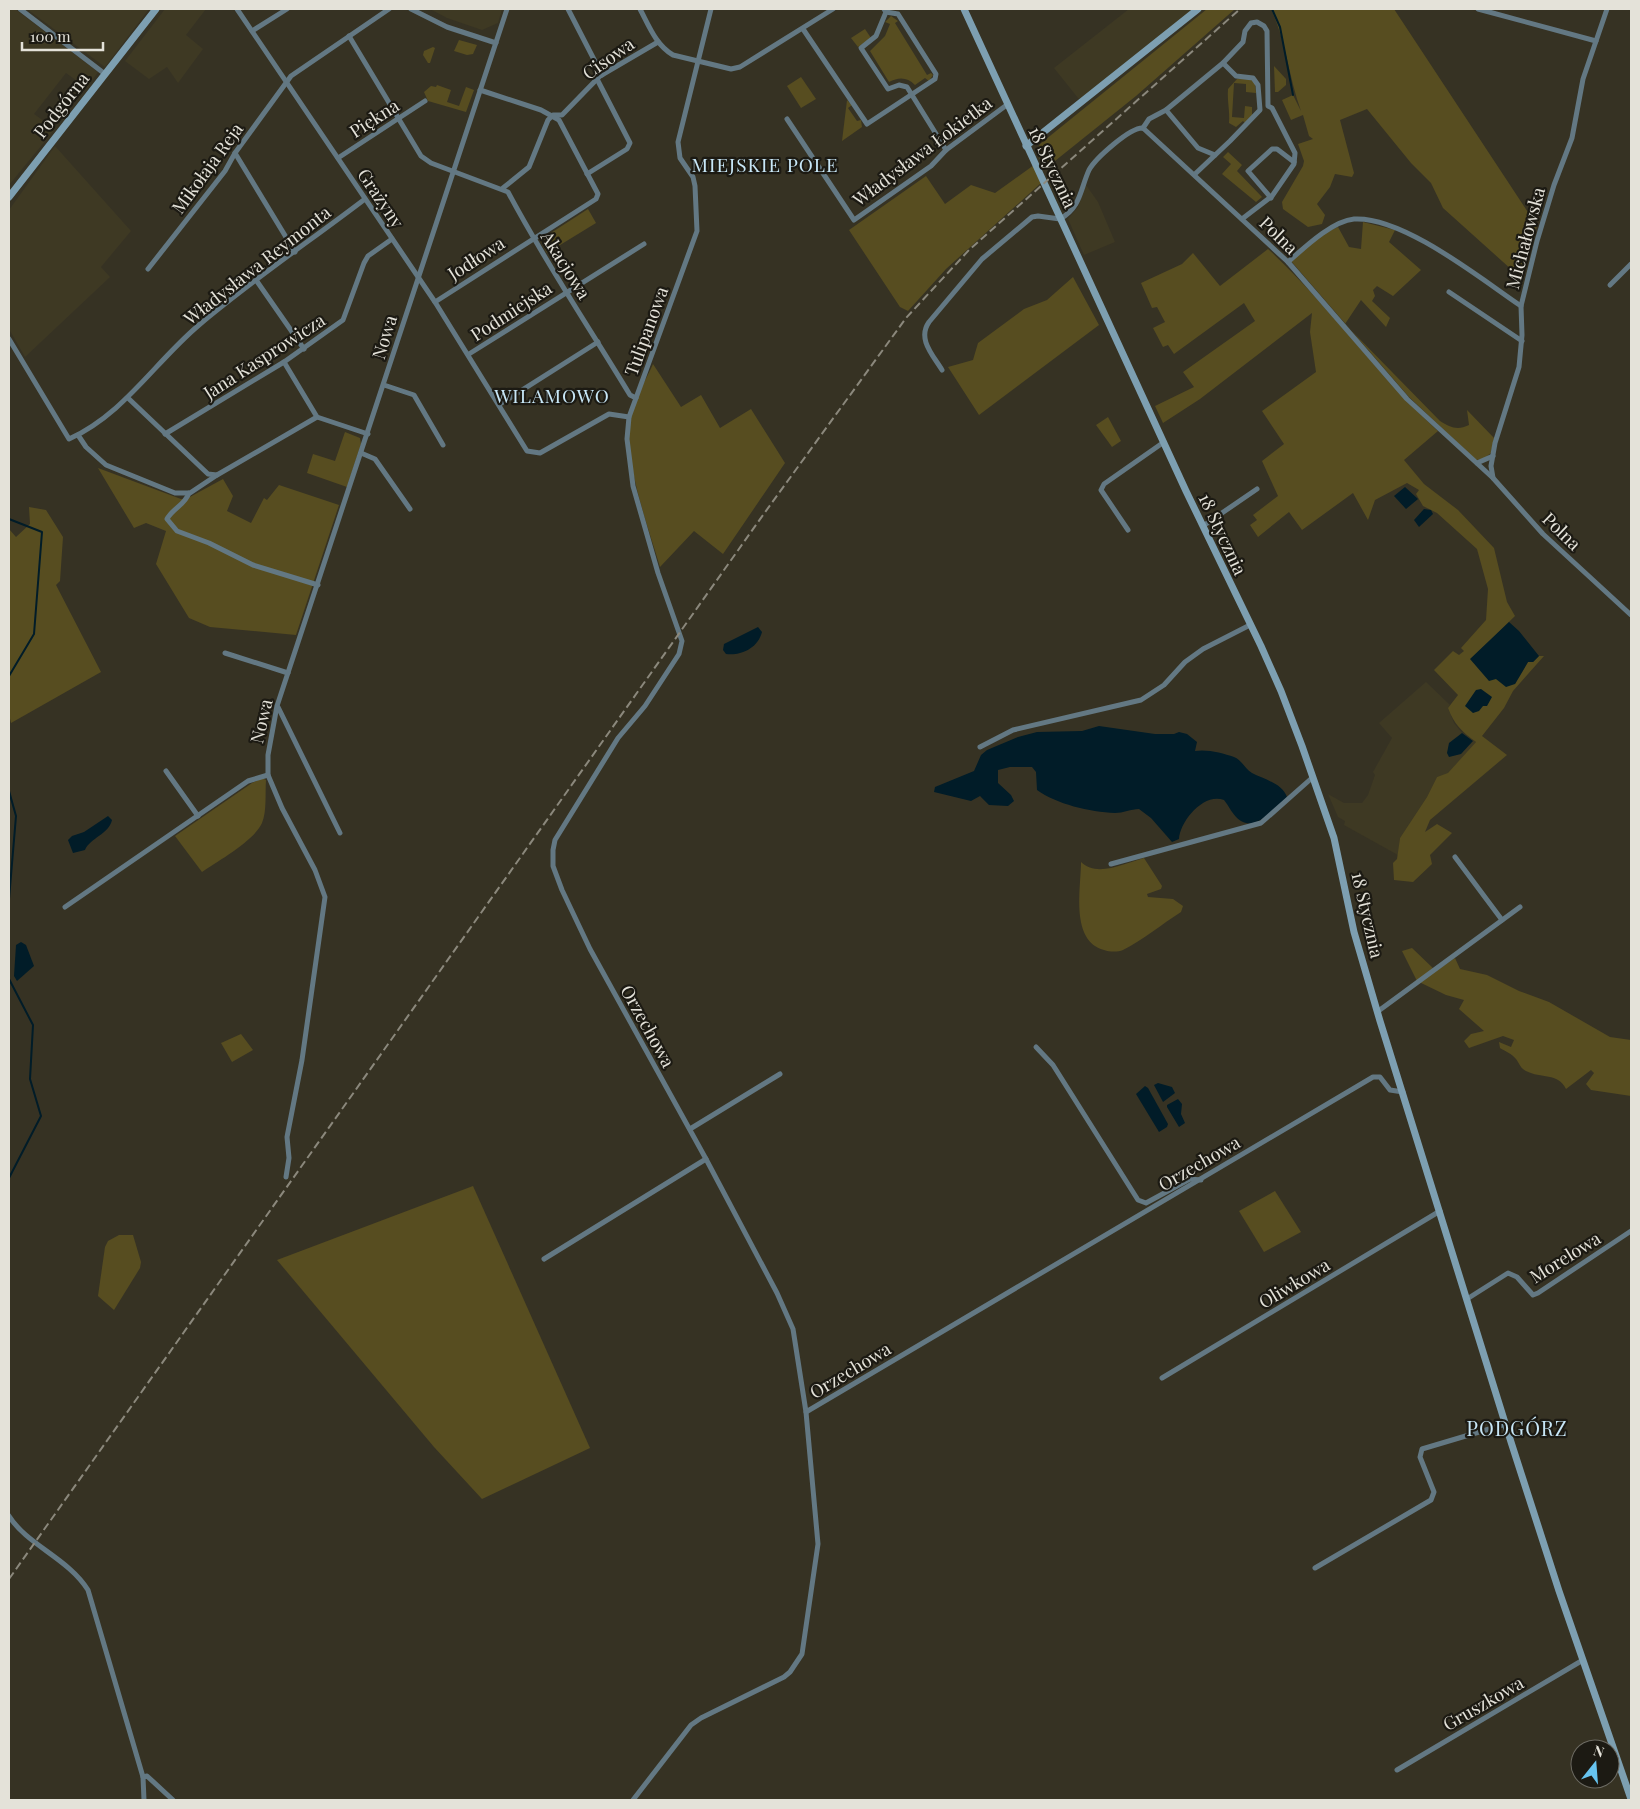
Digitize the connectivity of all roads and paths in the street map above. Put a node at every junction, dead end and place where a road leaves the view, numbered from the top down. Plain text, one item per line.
1 (20, 9) edge
2 (156, 9) edge
3 (237, 9) edge
4 (287, 9) edge
5 (389, 9) edge
6 (411, 9) edge
7 (507, 9) edge
8 (568, 9) edge
9 (640, 9) edge
10 (711, 9) edge
11 (833, 9) edge
12 (964, 9) edge
13 (1478, 9) edge
14 (1607, 9) edge
15 (885, 10) edge
16 (1195, 10) edge
17 (803, 29) junction
18 (252, 30) junction
19 (349, 36) junction
20 (1596, 41) junction
21 (658, 42) junction
22 (496, 43) junction
23 (697, 61) junction
24 (1223, 63) junction
25 (106, 74) junction
26 (602, 75) junction
27 (597, 79) junction
28 (286, 81) junction
29 (480, 90) junction
30 (912, 94) junction
31 (425, 101) dead end
32 (1008, 104) junction
33 (1166, 110) junction
34 (553, 115) junction
35 (397, 119) junction
36 (787, 119) dead end
37 (1143, 128) junction
38 (1026, 146) junction
39 (1292, 148) junction
40 (946, 150) junction
41 (235, 154) junction
42 (1215, 155) junction
43 (1288, 157) junction
44 (338, 158) junction
45 (1294, 162) junction
46 (454, 171) junction
47 (587, 174) junction
48 (1195, 174) junction
49 (503, 188) junction
50 (9, 197) edge
51 (1271, 198) junction
52 (365, 199) junction
53 (1060, 219) junction
54 (1242, 219) junction
55 (533, 238) junction
56 (392, 239) junction
57 (644, 244) dead end
58 (295, 252) junction
59 (1288, 262) junction
60 (1631, 264) edge
61 (148, 270) dead end
62 (418, 276) junction
63 (256, 280) junction
64 (1610, 285) dead end
65 (566, 292) junction
66 (1449, 292) dead end
67 (435, 302) junction
68 (1521, 306) junction
69 (9, 339) edge
70 (1522, 341) junction
71 (598, 342) junction
72 (304, 349) junction
73 (469, 354) junction
74 (284, 362) junction
75 (942, 370) dead end
76 (384, 385) junction
77 (128, 398) junction
78 (636, 398) junction
79 (500, 404) junction
80 (317, 417) junction
81 (629, 417) junction
82 (166, 434) junction
83 (368, 434) junction
84 (78, 435) junction
85 (1164, 442) junction
86 (444, 445) dead end
87 (361, 453) junction
88 (1493, 456) junction
89 (1477, 463) junction
90 (217, 475) junction
91 (1493, 478) junction
92 (1257, 489) dead end
93 (189, 493) junction
94 (410, 509) dead end
95 (1203, 526) junction
96 (1128, 530) dead end
97 (318, 585) junction
98 (1631, 615) edge
99 (1250, 625) junction
100 (225, 653) dead end
101 (288, 673) junction
102 (277, 706) junction
103 (980, 747) dead end
104 (166, 771) dead end
105 (268, 776) junction
106 (1313, 777) junction
107 (198, 816) junction
108 (340, 833) dead end
109 (1454, 857) dead end
110 (1111, 864) dead end
111 (554, 866) joint
112 (65, 907) dead end
113 (1520, 907) dead end
114 (1502, 920) junction
115 (1377, 1012) junction
116 (1036, 1047) dead end
117 (780, 1074) dead end
118 (1403, 1092) junction
119 (690, 1130) junction
120 (706, 1159) junction
121 (286, 1177) dead end
122 (1202, 1180) junction
123 (1440, 1211) junction
124 (1631, 1231) edge
125 (544, 1259) dead end
126 (1467, 1299) junction
127 (1162, 1378) dead end
128 (806, 1412) junction
129 (1506, 1424) junction
130 (9, 1516) edge
131 (1315, 1568) dead end
132 (1583, 1660) junction
133 (1397, 1770) dead end
134 (143, 1778) junction
135 (144, 1800) edge
136 (174, 1800) edge
137 (633, 1800) edge
138 (1631, 1800) edge

1 - 25 street
2 - 25 street, Podgórna
3 - 18 street, Grażyny
4 - 18 street
5 - 19 street, Mikołaja Reja
6 - 22 street
7 - 22 street, Nowa
8 - 26 street
9 - 21 street
10 - 23 street
11 - 17 street
12 - 32 street, 18 Stycznia
13 - 20 street
14 - 20 street, Michałowska
15 - 30 street
15 - 30 street
16 - 38 street
17 - 23 street
17 - 30 street
18 - 28 street, Grażyny
19 - 28 street, Mikołaja Reja
19 - 35 street
20 - 68 street, Michałowska
21 - 23 street
21 - 26 street, Cisowa
22 - 29 street, Nowa
23 - 78 street, Tulipanowa
24 - 33 street
24 - 39 street
24 - 42 street
25 - 50 street, Podgórna
26 - 27 street, Cisowa
27 - 34 street, Cisowa
27 - 47 street
28 - 41 street, Mikołaja Reja
28 - 44 street, Grażyny
29 - 34 street
29 - 46 street, Nowa
30 - 40 street
31 - 35 street, Piękna
32 - 38 street, 18 Stycznia
32 - 40 street, Władysława Łokietka
33 - 37 street
33 - 42 street
34 - 47 street
34 - 49 street
35 - 44 street, Piękna
35 - 46 street
36 - 40 street, Władysława Łokietka
37 - 48 street, Polna
37 - 53 street
38 - 53 street, 18 Stycznia
39 - 43 street
39 - 45 street
41 - 58 street
41 - 61 street, Mikołaja Reja
42 - 48 street
43 - 45 street
43 - 51 street
44 - 52 street, Grażyny
45 - 51 street
46 - 49 street
46 - 62 street, Nowa
47 - 55 street, Jodłowa
48 - 54 street, Polna
49 - 55 street, Akacjowa
51 - 54 street
52 - 56 street, Grażyny
52 - 58 street, Władysława Reymonta
53 - 75 street
53 - 85 street, 18 Stycznia
54 - 59 street, Polna
55 - 65 street, Akacjowa
55 - 67 street, Jodłowa
56 - 62 street, Grażyny
56 - 72 street, Jana Kasprowicza
57 - 65 street, Podmiejska
58 - 63 street, Władysława Reymonta
59 - 68 street
59 - 89 street, Polna
60 - 64 street
62 - 67 street, Grażyny
62 - 76 street, Nowa
63 - 72 street
63 - 77 street, Władysława Reymonta
65 - 71 street, Akacjowa
65 - 73 street, Podmiejska
66 - 70 street
67 - 73 street, Grażyny
68 - 70 street, Michałowska
69 - 84 street
70 - 88 street, Michałowska
71 - 78 street, Akacjowa
71 - 79 street
72 - 74 street, Jana Kasprowicza
73 - 79 street, Grażyny
74 - 80 street
74 - 82 street, Jana Kasprowicza
76 - 83 street, Nowa
76 - 86 street
77 - 82 street
77 - 84 street, Władysława Reymonta
78 - 81 street, Tulipanowa
79 - 81 street, Grażyny
80 - 83 street
80 - 90 street
81 - 111 street, Tulipanowa
82 - 90 street
83 - 87 street, Nowa
84 - 93 street
85 - 95 street, 18 Stycznia
85 - 96 street
87 - 94 street
87 - 97 street, Nowa
88 - 89 street
88 - 91 street, Michałowska
89 - 91 street, Polna
90 - 93 street
91 - 98 street, Polna
92 - 95 street
93 - 97 street
95 - 99 street, 18 Stycznia
97 - 101 street, Nowa
99 - 103 street
99 - 106 street, 18 Stycznia
100 - 101 street
101 - 102 street, Nowa
102 - 105 street, Nowa
102 - 108 street
104 - 107 street
105 - 107 street
105 - 121 street
106 - 110 street
106 - 115 street, 18 Stycznia
107 - 112 street
109 - 114 street
111 - 119 street, Orzechowa
113 - 114 street
114 - 115 street
115 - 118 street, 18 Stycznia
116 - 122 street
117 - 119 street
118 - 122 street, Orzechowa
118 - 123 street, 18 Stycznia
119 - 120 street, Orzechowa
120 - 125 street
120 - 128 street, Orzechowa
122 - 128 street, Orzechowa
123 - 126 street, 18 Stycznia
123 - 127 street, Oliwkowa
124 - 126 street, Morelowa
126 - 129 street, 18 Stycznia
128 - 137 street
129 - 131 street
129 - 132 street, 18 Stycznia
130 - 134 street
132 - 133 street, Gruszkowa
132 - 138 street, 18 Stycznia
134 - 135 street
134 - 136 street

